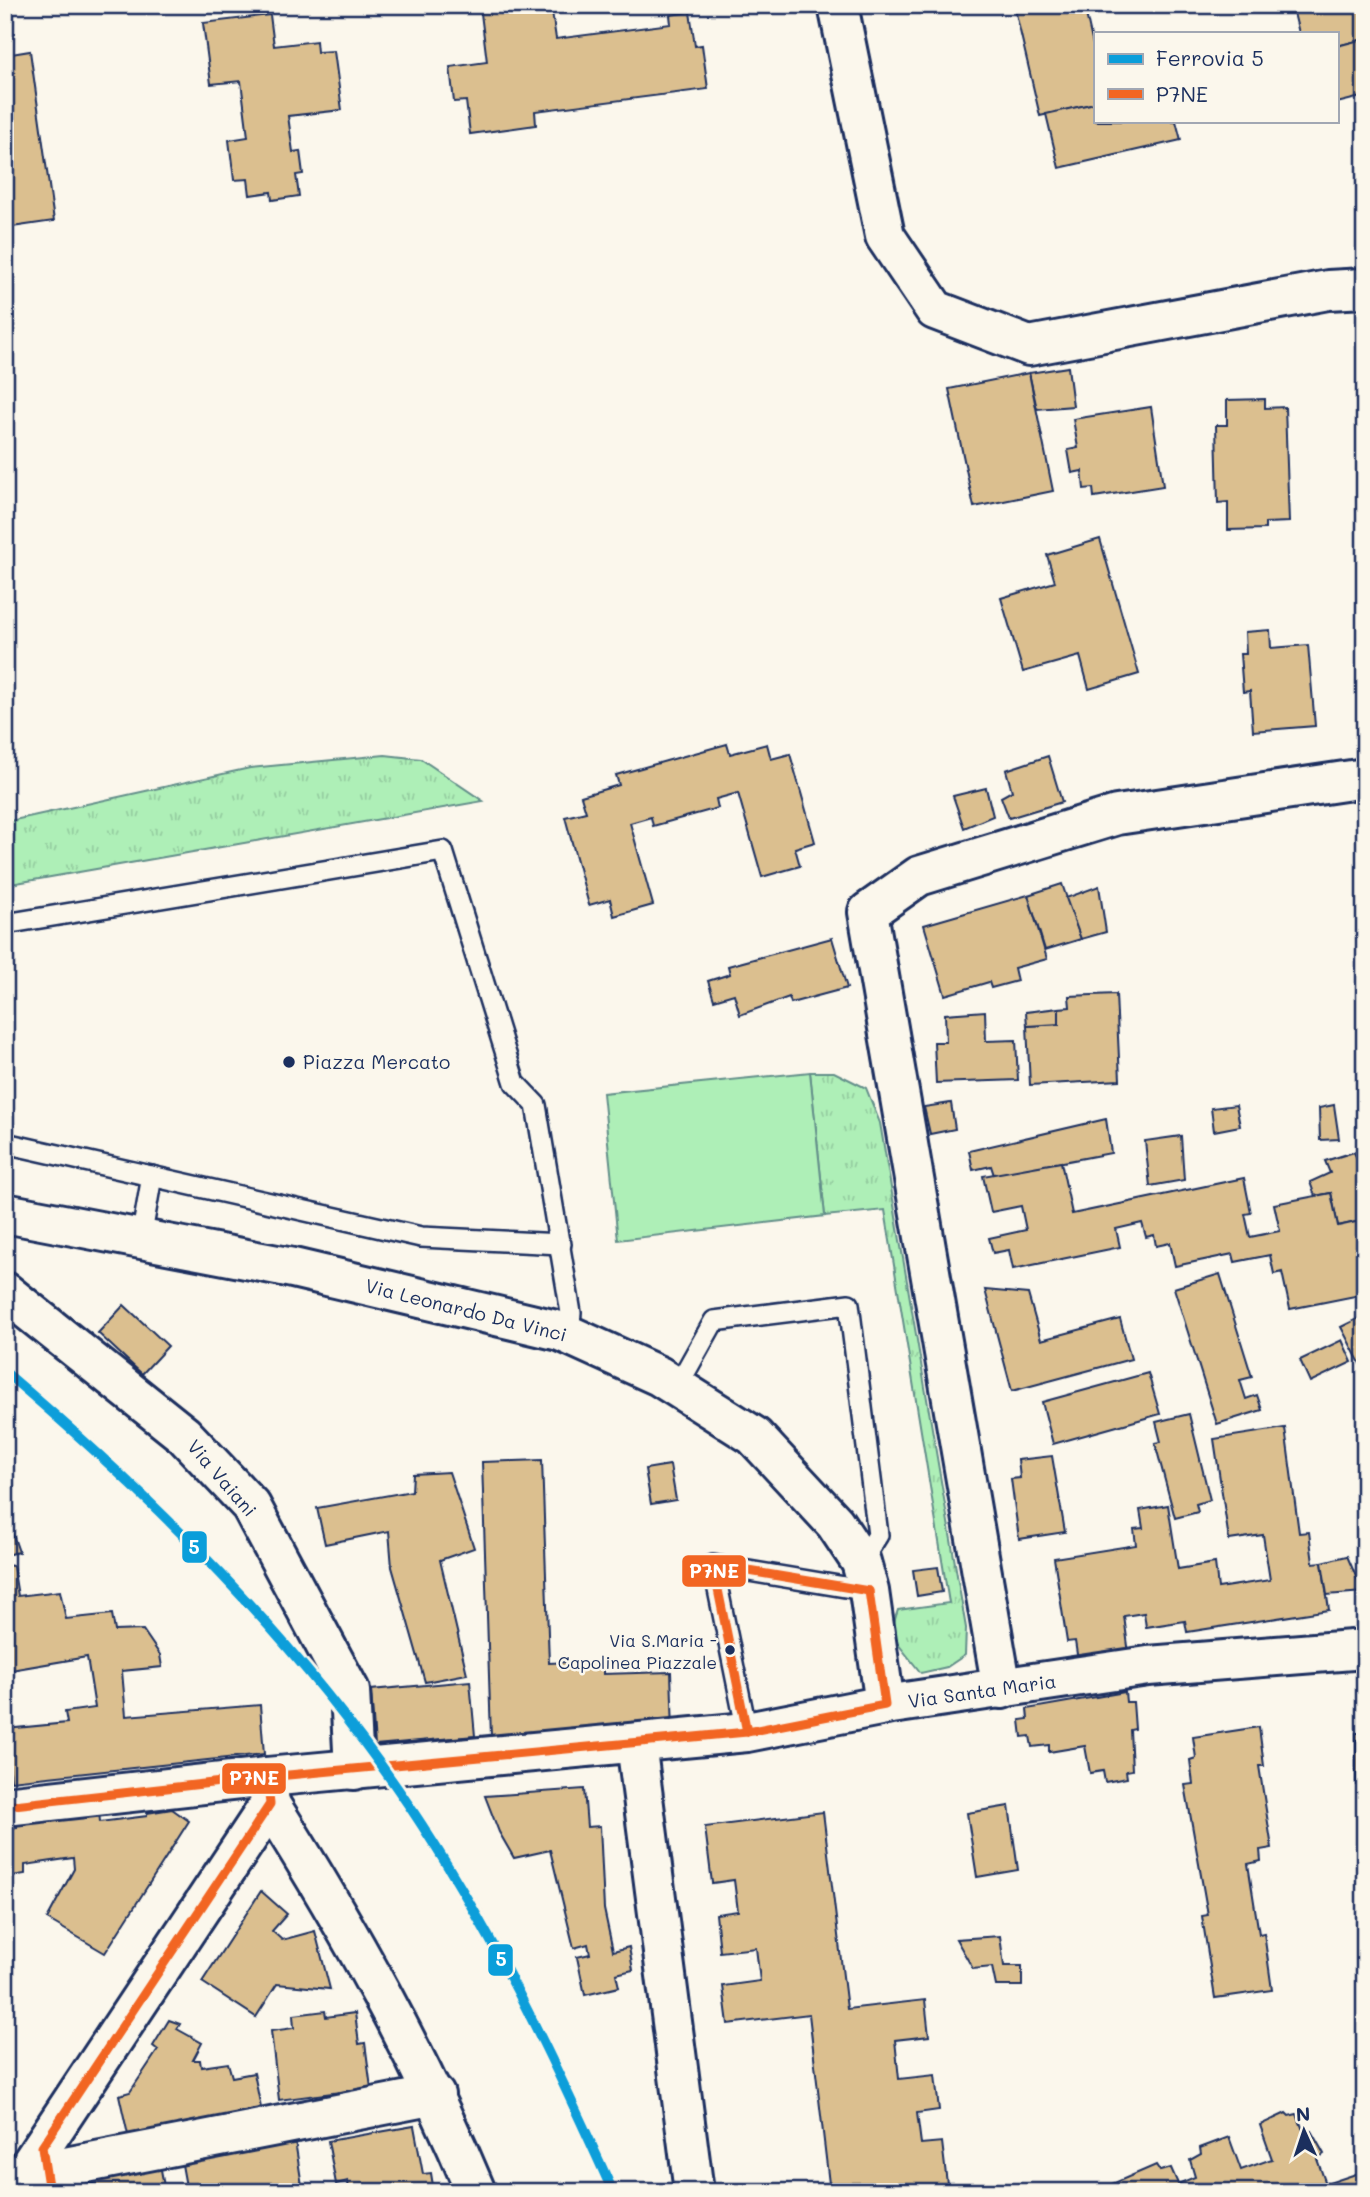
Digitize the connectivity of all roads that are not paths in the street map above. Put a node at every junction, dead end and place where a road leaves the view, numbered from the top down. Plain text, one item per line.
1 (838, 5) edge
2 (1365, 288) edge
3 (1365, 778) edge
4 (5, 924) edge
5 (5, 1143) edge
6 (152, 1177) junction
7 (5, 1213) edge
8 (141, 1239) junction
9 (561, 1244) junction
10 (5, 1292) edge
11 (569, 1335) junction
12 (677, 1387) junction
13 (865, 1577) junction
14 (1365, 1649) edge
15 (1002, 1689) junction
16 (885, 1705) junction
17 (747, 1732) junction
18 (636, 1743) junction
19 (354, 1770) junction
20 (269, 1790) junction
21 (5, 1807) edge
22 (435, 2095) junction
23 (45, 2170) edge
24 (12, 2192) edge
25 (476, 2192) edge
26 (694, 2192) edge

1 - 2 street
3 - 15 street
4 - 9 lane
5 - 6 lane
6 - 8 lane
6 - 9 lane
7 - 8 street, Via Leonardo Da Vinci
8 - 11 street, Via Leonardo Da Vinci
9 - 11 lane
10 - 19 street, Via Vaiani
11 - 12 street, Via Leonardo Da Vinci
12 - 13 street, Via Leonardo Da Vinci
12 - 13 lane
13 - 16 street
13 - 17 lane
14 - 15 street, Via Santa Maria
15 - 16 street, Via Santa Maria
16 - 17 street, Via Santa Maria
17 - 18 street, Via Santa Maria
18 - 19 street, Via Santa Maria
18 - 26 street
19 - 20 street, Via Santa Maria
20 - 21 street, Via Santa Maria
20 - 22 street
20 - 23 street
22 - 23 street
22 - 25 street
23 - 24 street

